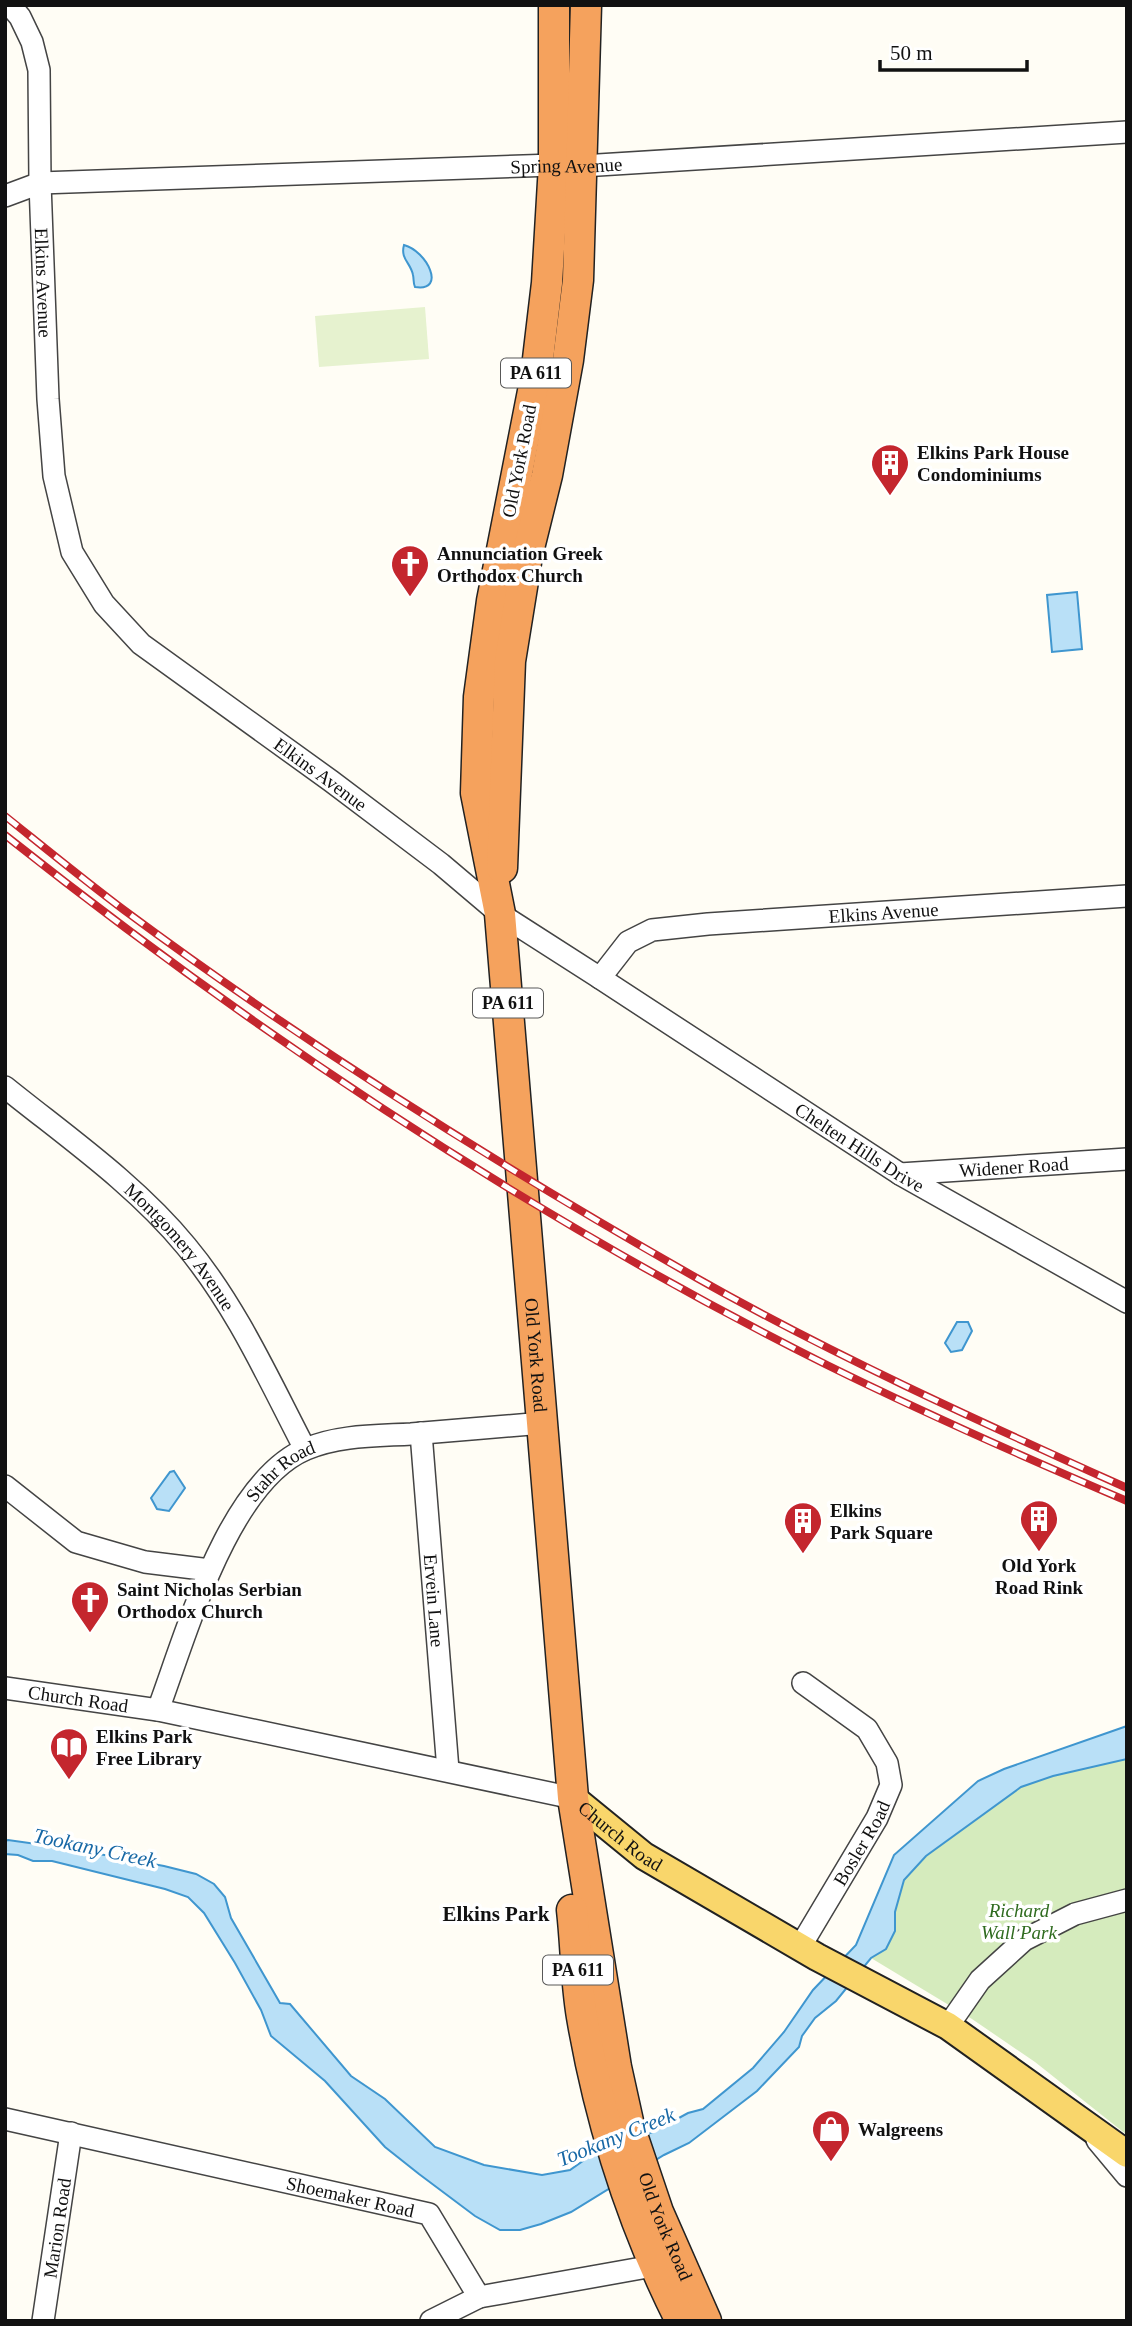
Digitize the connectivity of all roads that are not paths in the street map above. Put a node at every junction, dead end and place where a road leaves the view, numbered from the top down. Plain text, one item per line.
1 (10, 5) edge
2 (554, 5) edge
3 (586, 5) edge
4 (1127, 132) edge
5 (568, 165) junction
6 (40, 183) junction
7 (5, 196) edge
8 (1127, 896) edge
9 (500, 914) junction
10 (600, 978) junction
11 (5, 1087) edge
12 (1127, 1158) edge
13 (900, 1174) junction
14 (1127, 1303) edge
15 (543, 1423) junction
16 (421, 1433) junction
17 (304, 1450) junction
18 (5, 1486) edge
19 (210, 1570) junction
20 (803, 1683) dead end
21 (5, 1688) edge
22 (158, 1710) junction
23 (448, 1770) junction
24 (573, 1798) junction
25 (1127, 1900) edge
26 (808, 1952) junction
27 (948, 2026) junction
28 (5, 2119) edge
29 (1085, 2125) junction
30 (71, 2133) junction
31 (1127, 2154) edge
32 (634, 2176) junction
33 (1127, 2176) edge
34 (653, 2266) junction
35 (479, 2297) junction
36 (43, 2321) edge
37 (431, 2321) edge
38 (681, 2321) edge
39 (706, 2321) edge

1 - 6 street, Elkins Avenue
2 - 5 highway, Old York Road / PA 611
3 - 5 highway, Old York Road / PA 611
4 - 5 street, Spring Avenue
5 - 6 street, Spring Avenue
5 - 9 highway, Old York Road / PA 611
6 - 7 street, Spring Avenue
6 - 9 street, Elkins Avenue
8 - 10 street, Elkins Avenue
9 - 10 street, Elkins Avenue
9 - 15 highway, Old York Road / PA 611
10 - 13 street, Chelten Hills Drive
11 - 17 street, Montgomery Avenue
12 - 13 street, Widener Road
13 - 14 street, Chelten Hills Drive
15 - 16 street, Stahr Road
15 - 24 highway, Old York Road / PA 611
16 - 17 street, Stahr Road
16 - 23 street, Ervein Lane
17 - 19 street, Stahr Road
18 - 19 street
19 - 22 street, Stahr Road
20 - 26 street, Bosler Road
21 - 22 street, Church Road
22 - 23 street, Church Road
23 - 24 street, Church Road
24 - 26 main road, Church Road
24 - 32 highway, Old York Road / PA 611
25 - 27 street
26 - 27 main road, Church Road
27 - 29 main road, Church Road
28 - 30 street, Shoemaker Road
29 - 31 main road, Church Road
29 - 33 street
30 - 35 street, Shoemaker Road
30 - 36 street, Marion Road
32 - 34 highway, Old York Road / PA 611
32 - 39 highway, Old York Road / PA 611
34 - 35 street
34 - 38 highway, Old York Road / PA 611
35 - 37 street

